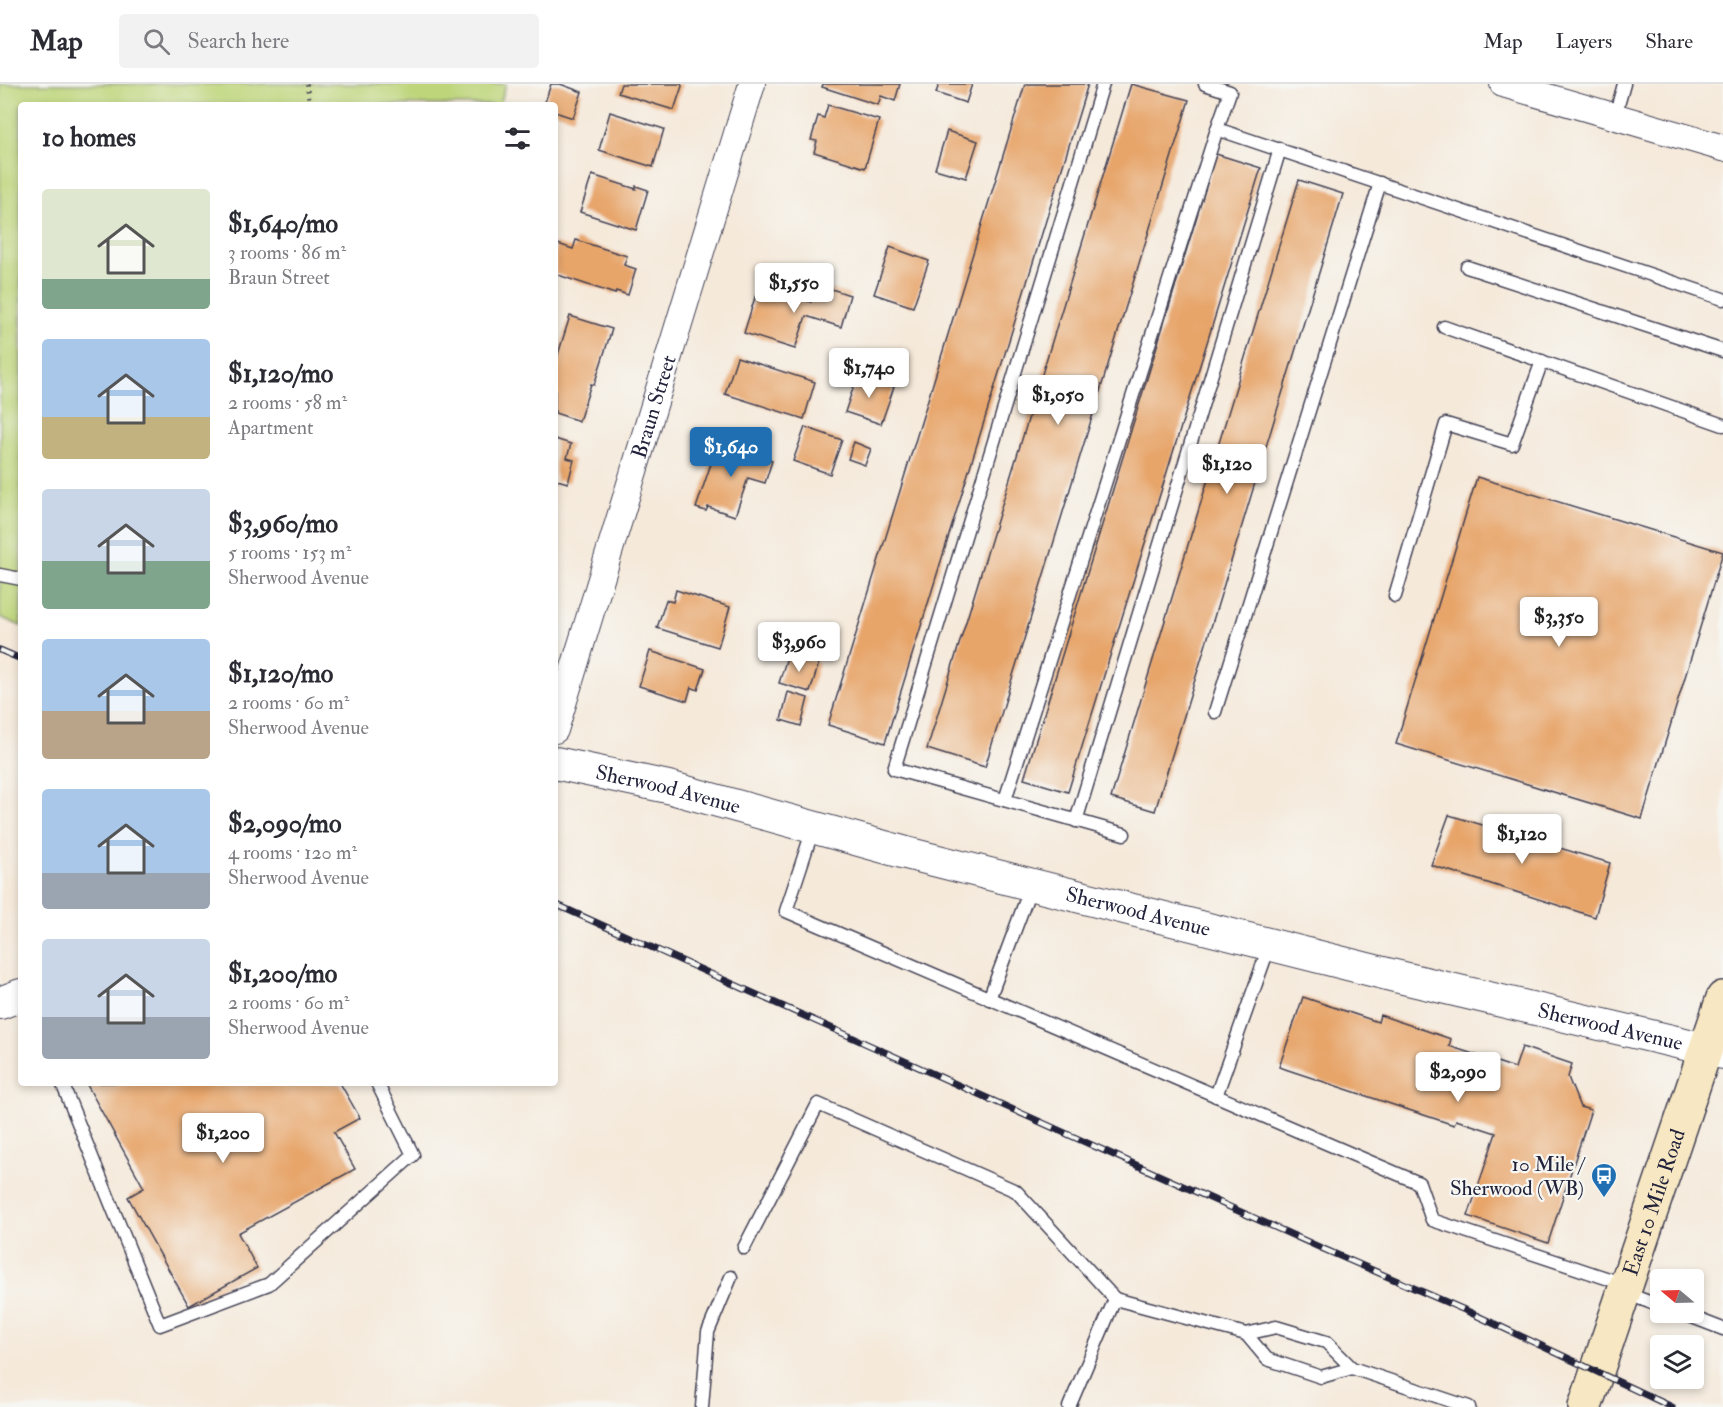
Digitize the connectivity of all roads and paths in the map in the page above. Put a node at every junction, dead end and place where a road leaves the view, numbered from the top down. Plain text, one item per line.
1 (307, 84) edge
2 (752, 84) edge
3 (1103, 84) edge
4 (1204, 84) edge
5 (1503, 84) edge
6 (1624, 84) edge
7 (309, 102) edge
8 (1615, 116) junction
9 (1217, 129) junction
10 (1723, 148) edge
11 (1280, 149) junction
12 (1380, 183) junction
13 (1467, 267) dead end
14 (1723, 299) edge
15 (1444, 327) dead end
16 (1723, 351) edge
17 (1542, 361) junction
18 (1723, 425) edge
19 (0, 575) edge
20 (18, 578) edge
21 (1395, 597) dead end
22 (1215, 712) dead end
23 (558, 720) edge
24 (558, 764) edge
25 (1005, 800) junction
26 (1076, 820) junction
27 (814, 827) junction
28 (1124, 834) dead end
29 (1032, 884) junction
30 (1270, 944) junction
31 (18, 996) edge
32 (1723, 998) edge
33 (989, 999) junction
34 (0, 1003) edge
35 (1715, 1051) edge
36 (63, 1086) edge
37 (378, 1086) edge
38 (1216, 1096) junction
39 (744, 1248) dead end
40 (731, 1277) dead end
41 (1625, 1289) junction
42 (1115, 1299) junction
43 (1650, 1301) edge
44 (1704, 1322) edge
45 (1723, 1329) edge
46 (1246, 1334) junction
47 (1352, 1368) junction
48 (1440, 1403) edge
49 (702, 1407) edge
50 (1070, 1407) edge
51 (1469, 1407) edge
52 (1585, 1407) edge

1 - 7 path
2 - 23 street, Braun Street
3 - 25 lane
4 - 9 lane
5 - 8 street
6 - 8 lane
8 - 10 street
9 - 11 lane
9 - 25 lane
11 - 12 lane
11 - 26 lane
12 - 14 lane
12 - 22 lane
13 - 16 lane
15 - 17 lane
17 - 18 lane
17 - 21 lane
19 - 20 lane
24 - 27 street, Sherwood Avenue
25 - 26 lane
26 - 28 lane
27 - 29 street, Sherwood Avenue
27 - 33 lane
29 - 30 street, Sherwood Avenue
29 - 33 lane
30 - 35 street, Sherwood Avenue
30 - 38 lane
31 - 34 street
32 - 35 main road, East 10 Mile Road
33 - 38 lane
35 - 41 main road, East 10 Mile Road
36 - 37 lane
38 - 41 lane
39 - 42 lane
40 - 49 lane
41 - 43 lane
41 - 52 main road, East 10 Mile Road
42 - 46 lane
42 - 50 lane
44 - 45 lane
46 - 47 lane
46 - 47 lane
47 - 48 lane
48 - 51 lane

